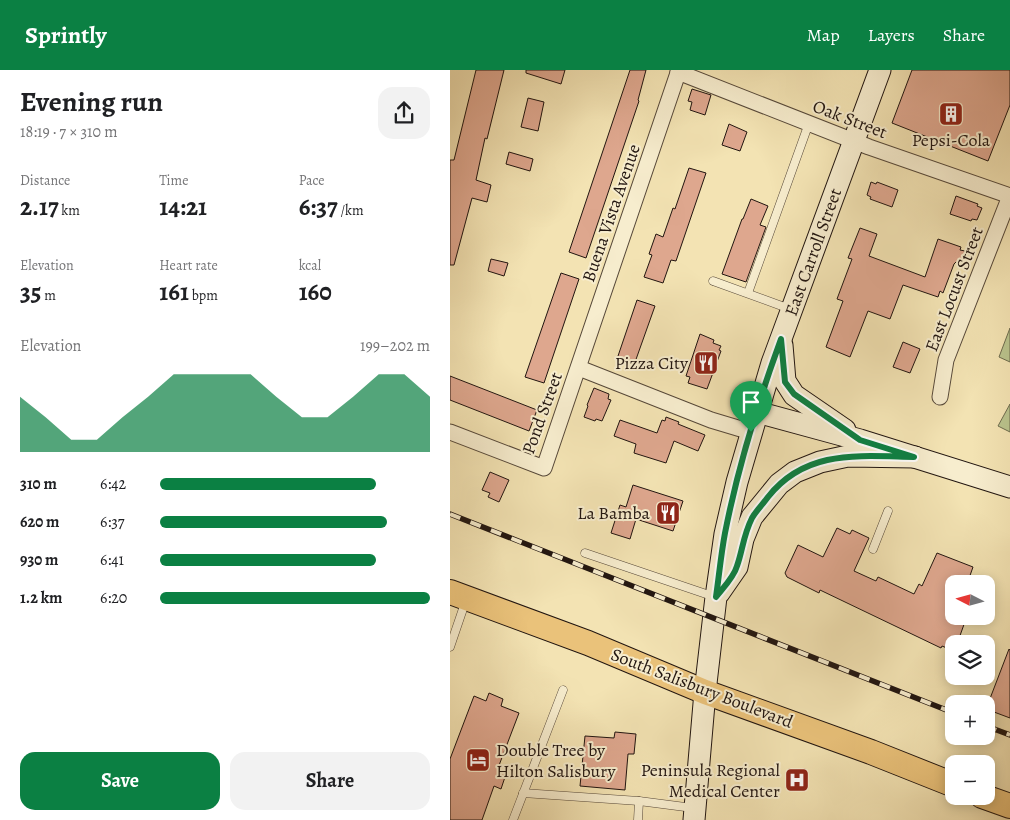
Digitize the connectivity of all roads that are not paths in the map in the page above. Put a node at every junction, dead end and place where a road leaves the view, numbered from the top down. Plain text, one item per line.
1 (880, 70) edge
2 (679, 71) edge
3 (809, 123) junction
4 (853, 141) junction
5 (1010, 196) edge
6 (712, 281) dead end
7 (748, 293) junction
8 (791, 309) junction
9 (781, 339) junction
10 (579, 368) junction
11 (940, 398) dead end
12 (754, 422) junction
13 (450, 432) edge
14 (860, 440) junction
15 (914, 457) junction
16 (1010, 487) edge
17 (888, 511) dead end
18 (873, 549) dead end
19 (586, 553) dead end
20 (459, 595) edge
21 (716, 597) junction
22 (450, 647) edge
23 (562, 690) dead end
24 (706, 692) junction
25 (945, 781) edge
26 (523, 793) junction
27 (639, 801) junction
28 (995, 801) edge
29 (1010, 806) edge
30 (695, 814) edge
31 (513, 820) edge
32 (638, 820) edge

1 - 4 main road, East Carroll Street
2 - 3 street, Oak Street
2 - 10 street, Buena Vista Avenue
3 - 4 street, Oak Street
3 - 7 lane
4 - 5 street, Oak Street
4 - 8 main road, East Carroll Street
5 - 11 street, East Locust Street
6 - 7 lane
7 - 8 lane
8 - 9 main road, East Carroll Street
9 - 12 main road, East Carroll Street
9 - 14 main road
10 - 12 street, Pond Street
10 - 13 street, Pond Street
12 - 14 main road
12 - 21 main road, East Carroll Street
14 - 15 main road
15 - 16 main road
15 - 21 main road
17 - 18 lane
19 - 21 lane
20 - 22 lane
20 - 24 main road, South Salisbury Boulevard
21 - 24 main road, East Carroll Street
23 - 26 lane
24 - 25 main road, South Salisbury Boulevard
24 - 30 main road, East Carroll Street
26 - 27 lane
26 - 31 lane
27 - 30 lane
27 - 32 lane
28 - 29 main road

